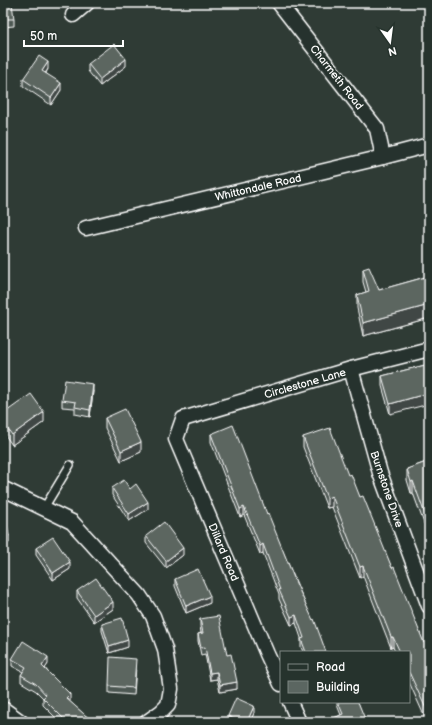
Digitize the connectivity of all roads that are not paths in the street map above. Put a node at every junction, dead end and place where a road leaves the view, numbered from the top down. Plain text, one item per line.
1 (87, 3) edge
2 (279, 3) edge
3 (73, 15) dead end
4 (429, 145) edge
5 (383, 157) junction
6 (86, 228) dead end
7 (429, 349) edge
8 (351, 369) junction
9 (182, 419) joint
10 (70, 464) dead end
11 (3, 490) edge
12 (44, 508) junction
13 (429, 606) edge
14 (280, 682) edge
15 (290, 703) edge
16 (3, 709) edge
17 (21, 722) edge
18 (147, 722) edge
19 (299, 722) edge

1 - 3 street
2 - 5 street, Charmeth Road
4 - 5 street, Whittondale Road
5 - 6 street, Whittondale Road
7 - 8 street, Circlestone Lane
8 - 9 street, Circlestone Lane
8 - 13 street, Burnstone Drive
9 - 14 street, Dillard Road
10 - 12 lane
11 - 12 street
12 - 18 street
15 - 19 street
16 - 17 street

